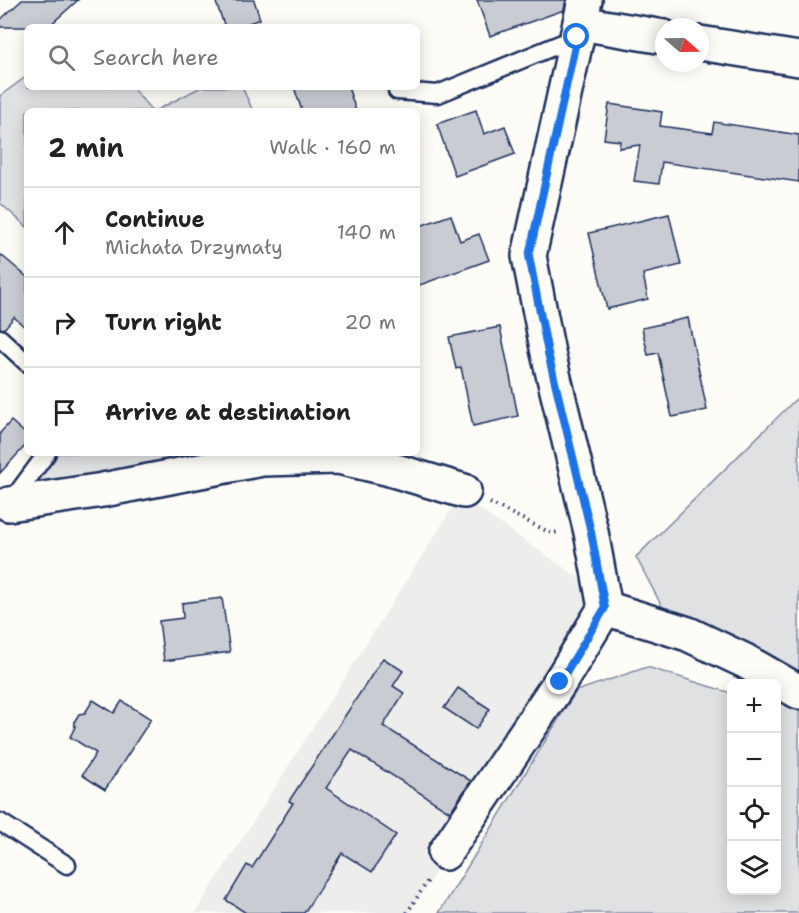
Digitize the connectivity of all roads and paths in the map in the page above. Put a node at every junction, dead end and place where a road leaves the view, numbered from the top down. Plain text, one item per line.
1 (581, 20) edge
2 (655, 35) edge
3 (709, 44) edge
4 (799, 58) edge
5 (397, 91) dead end
6 (0, 338) edge
7 (24, 360) edge
8 (45, 456) edge
9 (464, 491) joint
10 (4, 511) edge
11 (591, 532) junction
12 (605, 608) junction
13 (799, 692) edge
14 (0, 822) edge
15 (446, 853) joint
16 (67, 865) dead end
17 (407, 913) edge

1 - 2 street
1 - 5 lane
1 - 11 street
3 - 4 street
6 - 7 lane
8 - 10 lane
9 - 10 street
9 - 11 path
11 - 12 street
12 - 13 street
12 - 15 street
14 - 16 lane
15 - 17 path

